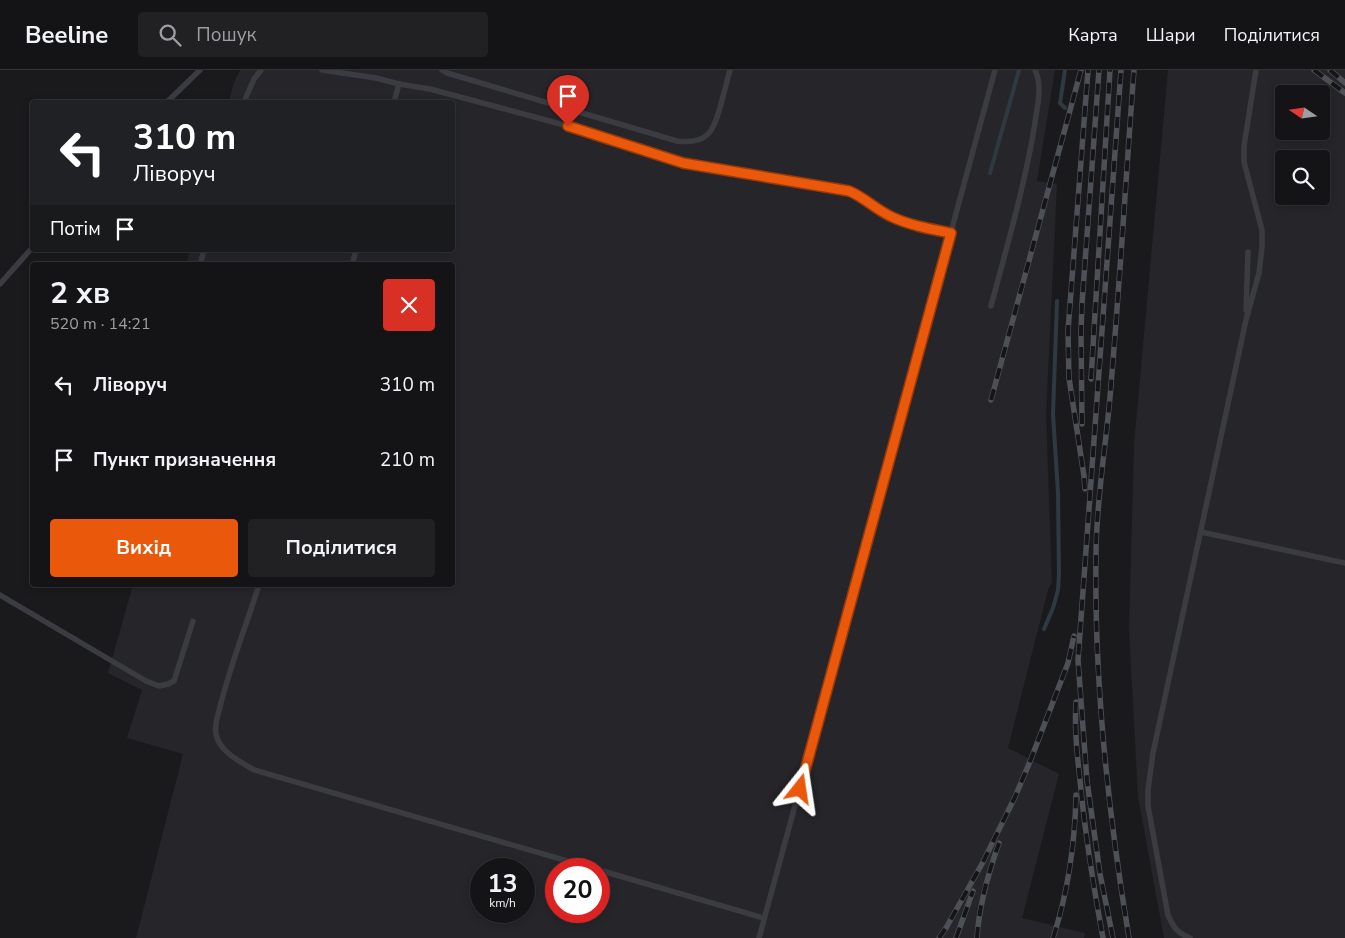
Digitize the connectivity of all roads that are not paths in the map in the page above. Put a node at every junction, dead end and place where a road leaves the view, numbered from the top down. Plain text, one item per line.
1 (200, 70) edge
2 (261, 70) edge
3 (322, 70) edge
4 (442, 70) edge
5 (730, 70) edge
6 (995, 70) edge
7 (1035, 70) edge
8 (1256, 70) edge
9 (399, 84) junction
10 (168, 100) edge
11 (245, 100) edge
12 (395, 100) edge
13 (951, 233) junction
14 (30, 250) edge
15 (1248, 252) dead end
16 (0, 284) edge
17 (991, 306) dead end
18 (1246, 320) junction
19 (1201, 532) junction
20 (1345, 563) edge
21 (258, 587) edge
22 (0, 595) edge
23 (193, 621) dead end
24 (557, 858) edge
25 (610, 873) edge
26 (764, 918) junction
27 (759, 938) edge
28 (1190, 938) edge

1 - 10 lane
2 - 11 lane
3 - 9 lane
4 - 5 lane
6 - 13 lane
7 - 17 lane
8 - 18 lane
9 - 12 lane
9 - 13 lane
13 - 26 lane
14 - 16 lane
15 - 18 lane
18 - 19 lane
19 - 20 lane
19 - 28 lane
21 - 24 lane
22 - 23 lane
25 - 26 lane
26 - 27 lane

